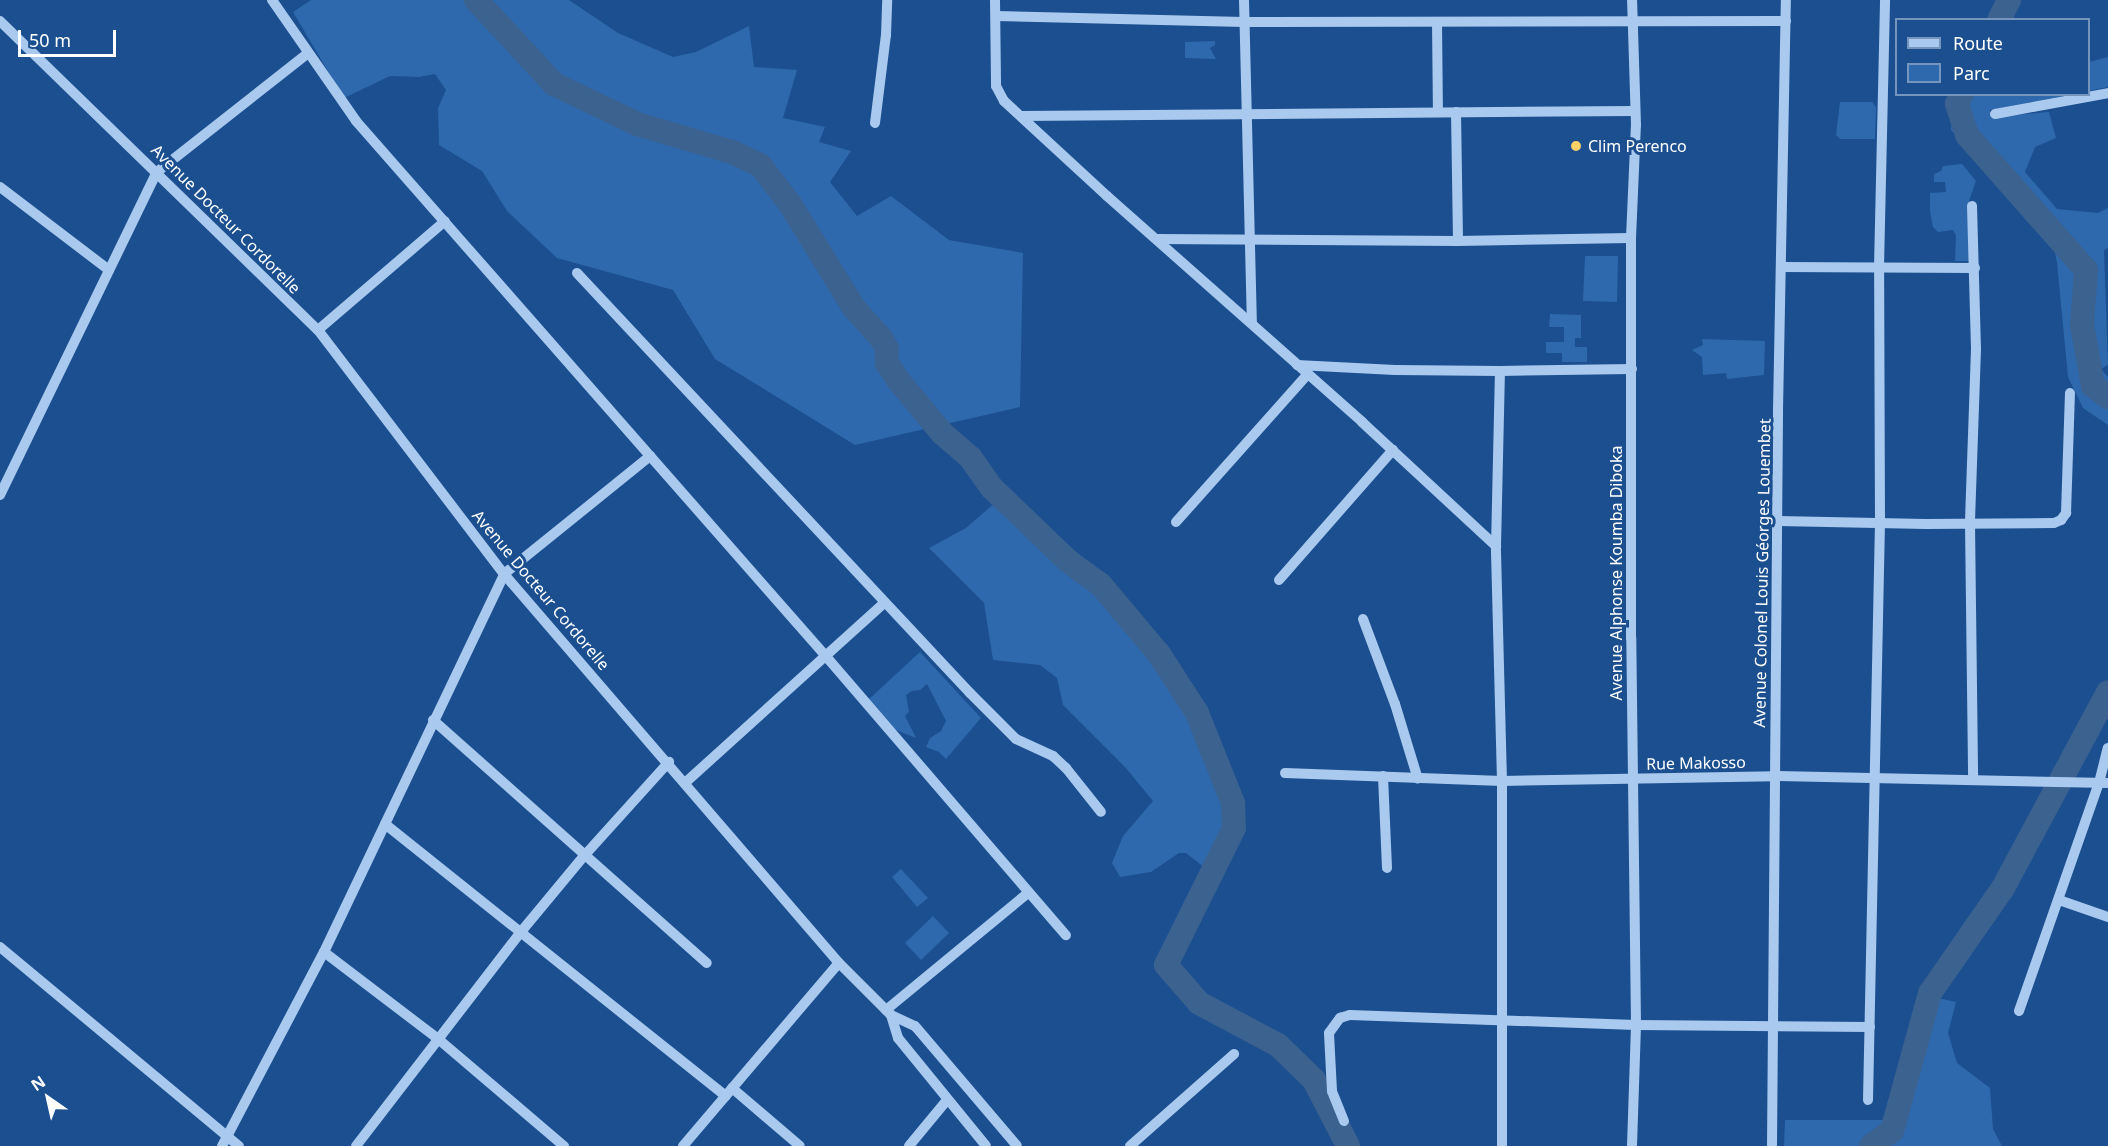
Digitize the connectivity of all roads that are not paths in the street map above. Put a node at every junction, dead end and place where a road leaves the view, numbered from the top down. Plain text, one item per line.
1 (272, 0) edge
2 (887, 0) edge
3 (995, 0) edge
4 (1244, 0) edge
5 (1632, 0) edge
6 (1786, 0) edge
7 (1885, 0) edge
8 (996, 16) junction
9 (0, 21) edge
10 (1633, 21) junction
11 (1786, 21) junction
12 (1244, 22) junction
13 (1437, 22) junction
14 (308, 52) junction
15 (2108, 93) edge
16 (1634, 111) junction
17 (1438, 112) junction
18 (1456, 112) junction
19 (1245, 113) junction
20 (1995, 114) dead end
21 (1021, 116) junction
22 (875, 123) dead end
23 (158, 172) junction
24 (0, 187) edge
25 (1972, 206) dead end
26 (445, 221) junction
27 (1249, 238) junction
28 (1631, 238) junction
29 (1158, 239) junction
30 (1458, 241) junction
31 (1782, 267) junction
32 (1879, 267) junction
33 (1975, 268) junction
34 (109, 270) junction
35 (577, 273) dead end
36 (1252, 323) junction
37 (318, 330) junction
38 (1297, 365) junction
39 (1632, 369) junction
40 (1500, 371) junction
41 (1308, 374) junction
42 (2070, 393) dead end
43 (1393, 450) junction
44 (650, 456) junction
45 (0, 495) edge
46 (1778, 521) junction
47 (1176, 522) dead end
48 (1881, 523) junction
49 (1970, 523) junction
50 (1496, 546) junction
51 (504, 574) junction
52 (1279, 580) dead end
53 (884, 603) junction
54 (1363, 619) dead end
55 (824, 654) junction
56 (433, 720) junction
57 (2108, 748) edge
58 (669, 762) junction
59 (1285, 772) dead end
60 (1383, 776) junction
61 (1775, 776) junction
62 (1874, 777) junction
63 (1418, 779) junction
64 (1631, 779) junction
65 (1973, 779) junction
66 (1502, 781) junction
67 (686, 782) junction
68 (2103, 783) edge
69 (1101, 812) dead end
70 (385, 824) junction
71 (584, 856) junction
72 (1387, 868) dead end
73 (1029, 892) junction
74 (2059, 900) junction
75 (2108, 917) edge
76 (520, 933) junction
77 (1066, 935) dead end
78 (0, 947) edge
79 (324, 952) junction
80 (707, 963) dead end
81 (840, 963) junction
82 (2019, 1011) dead end
83 (889, 1012) junction
84 (1504, 1021) junction
85 (1636, 1025) junction
86 (1773, 1026) junction
87 (1870, 1028) junction
88 (437, 1038) junction
89 (1234, 1054) dead end
90 (729, 1092) junction
91 (947, 1100) junction
92 (1868, 1100) dead end
93 (1344, 1121) dead end
94 (225, 1142) edge
95 (239, 1146) edge
96 (356, 1146) edge
97 (564, 1146) edge
98 (683, 1146) edge
99 (800, 1146) edge
100 (909, 1146) edge
101 (986, 1146) edge
102 (1017, 1146) edge
103 (1130, 1146) edge
104 (1502, 1146) edge
105 (1632, 1146) edge
106 (1772, 1146) edge

1 - 14 street
2 - 22 street
3 - 8 street
4 - 12 street
5 - 10 street, Avenue Alphonse Koumba Diboka
6 - 11 street, Avenue Colonel Louis Géorges Louembet
7 - 32 street
8 - 12 street
8 - 21 street
9 - 23 street, Avenue Docteur Cordorelle
10 - 11 street
10 - 13 street
10 - 16 street, Avenue Alphonse Koumba Diboka
11 - 31 street, Avenue Colonel Louis Géorges Louembet
12 - 13 street
12 - 19 street
13 - 17 street
14 - 23 street
14 - 26 street
15 - 20 street
16 - 18 street
16 - 28 street, Avenue Alphonse Koumba Diboka
17 - 18 street
17 - 19 street
18 - 30 street
19 - 21 street
19 - 27 street
21 - 29 street
23 - 34 street
23 - 37 street, Avenue Docteur Cordorelle
24 - 34 street
25 - 33 street
26 - 37 street
26 - 44 street
27 - 29 street
27 - 30 street
27 - 36 street
28 - 30 street
28 - 39 street, Avenue Alphonse Koumba Diboka
29 - 36 street
31 - 32 street
31 - 46 street, Avenue Colonel Louis Géorges Louembet
32 - 33 street
32 - 48 street
33 - 49 street
34 - 45 street
35 - 53 street
36 - 38 street
37 - 51 street, Avenue Docteur Cordorelle
38 - 40 street
38 - 41 street
39 - 40 street
39 - 64 street, Avenue Alphonse Koumba Diboka
40 - 50 street
41 - 43 street
41 - 47 street
42 - 49 street
43 - 50 street
43 - 52 street
44 - 51 street
44 - 55 street
46 - 48 street
46 - 61 street, Avenue Colonel Louis Géorges Louembet
48 - 49 street
48 - 62 street
49 - 65 street
50 - 66 street
51 - 56 street
51 - 58 street, Avenue Docteur Cordorelle
53 - 55 street
53 - 69 street
54 - 63 street
55 - 67 street
55 - 73 street
56 - 70 street
56 - 71 street
57 - 68 street
58 - 67 street, Avenue Docteur Cordorelle
58 - 71 street
59 - 60 street, Rue Makosso
60 - 63 street, Rue Makosso
60 - 72 street
61 - 62 street, Rue Makosso
61 - 64 street, Rue Makosso
61 - 86 street, Avenue Colonel Louis Géorges Louembet
62 - 65 street, Rue Makosso
62 - 87 street
63 - 66 street, Rue Makosso
64 - 66 street, Rue Makosso
64 - 85 street, Avenue Alphonse Koumba Diboka
65 - 68 street, Rue Makosso
66 - 84 street
67 - 81 street, Avenue Docteur Cordorelle
68 - 74 street
70 - 76 street
70 - 79 street
71 - 76 street
71 - 80 street
73 - 77 street
73 - 83 street
74 - 75 street
74 - 82 street
76 - 88 street
76 - 90 street
78 - 94 street
79 - 88 street
79 - 94 street
81 - 83 street, Avenue Docteur Cordorelle
81 - 90 street
83 - 91 street, Avenue Docteur Cordorelle
83 - 102 street
84 - 85 street
84 - 93 street
84 - 104 street
85 - 86 street
85 - 105 street, Avenue Alphonse Koumba Diboka
86 - 87 street
86 - 106 street, Avenue Colonel Louis Géorges Louembet
87 - 92 street
88 - 96 street
88 - 97 street
89 - 103 street
90 - 98 street
90 - 99 street
91 - 100 street
91 - 101 street, Avenue Docteur Cordorelle
94 - 95 street

